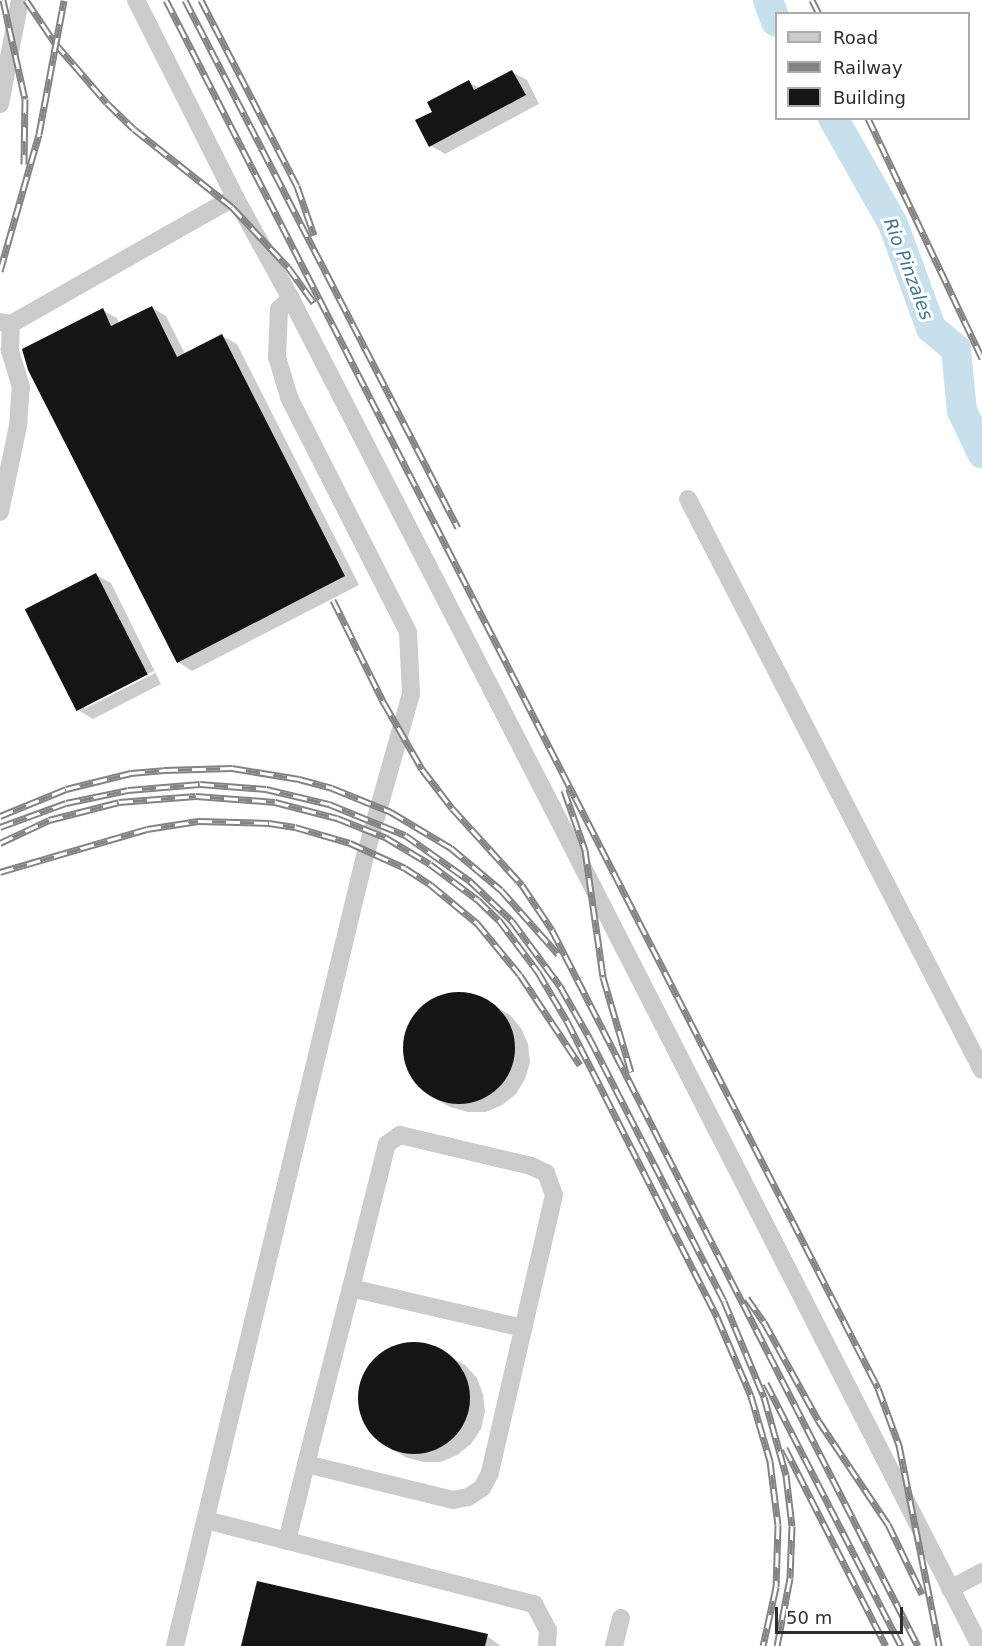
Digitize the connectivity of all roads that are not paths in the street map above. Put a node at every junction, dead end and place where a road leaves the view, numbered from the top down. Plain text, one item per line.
1 (20, 0) edge
2 (136, 0) edge
3 (0, 104) edge
4 (235, 197) junction
5 (291, 299) junction
6 (5, 323) edge
7 (688, 500) dead end
8 (0, 512) edge
9 (982, 1070) edge
10 (351, 1288) junction
11 (523, 1328) junction
12 (306, 1464) junction
13 (206, 1520) junction
14 (287, 1541) junction
15 (982, 1572) edge
16 (950, 1589) junction
17 (621, 1618) dead end
18 (175, 1646) edge
19 (547, 1646) edge
20 (614, 1646) edge
21 (980, 1646) edge

1 - 3 lane
2 - 4 lane
4 - 5 lane
4 - 6 lane
5 - 13 lane
5 - 16 lane
6 - 8 lane
7 - 9 lane
10 - 11 lane
10 - 11 lane
10 - 12 lane
11 - 12 lane
12 - 14 lane
13 - 14 lane
13 - 18 lane
14 - 19 lane
15 - 16 lane
16 - 21 lane
17 - 20 lane

